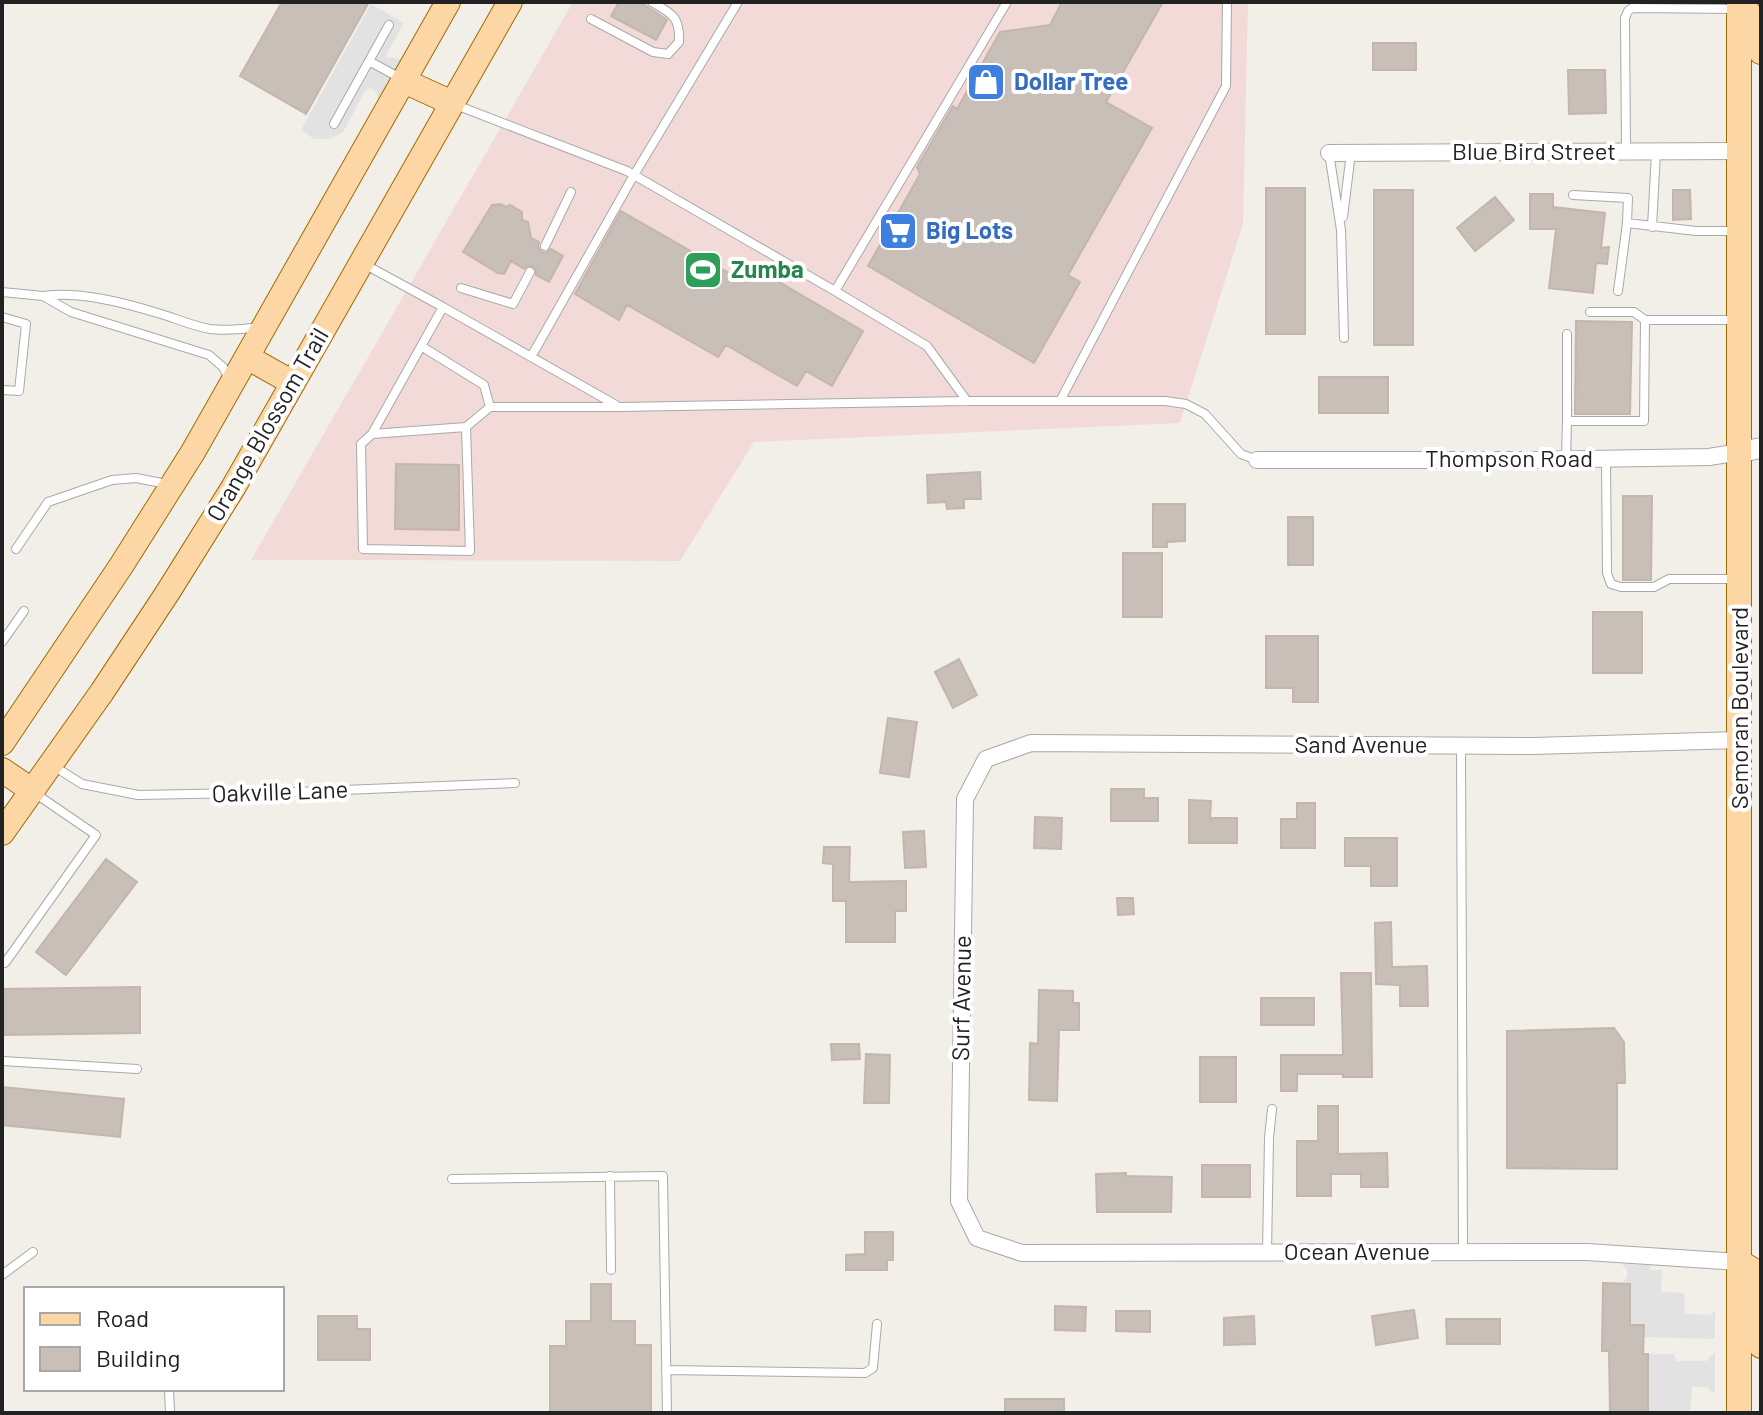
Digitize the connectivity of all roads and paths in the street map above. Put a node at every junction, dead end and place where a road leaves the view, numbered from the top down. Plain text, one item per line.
1 (448, 2) edge
2 (510, 2) edge
3 (652, 2) edge
4 (738, 2) edge
5 (1007, 2) edge
6 (1227, 2) edge
7 (1742, 4) edge
8 (591, 19) dead end
9 (389, 25) dead end
10 (1761, 52) edge
11 (369, 61) junction
12 (404, 81) junction
13 (452, 103) junction
14 (334, 124) dead end
15 (1656, 151) junction
16 (1739, 151) junction
17 (1626, 152) junction
18 (1329, 153) joint
19 (1351, 153) junction
20 (634, 175) junction
21 (571, 192) dead end
22 (1573, 195) dead end
23 (1627, 223) junction
24 (1652, 227) junction
25 (1341, 230) junction
26 (1739, 231) junction
27 (545, 246) dead end
28 (362, 263) junction
29 (530, 272) dead end
30 (461, 288) dead end
31 (835, 291) junction
32 (1618, 291) dead end
33 (2, 292) edge
34 (43, 296) junction
35 (443, 307) junction
36 (1590, 312) dead end
37 (2, 317) edge
38 (1645, 320) junction
39 (1739, 320) junction
40 (265, 326) junction
41 (1567, 334) dead end
42 (1344, 338) dead end
43 (421, 346) junction
44 (247, 357) junction
45 (531, 357) junction
46 (293, 383) junction
47 (232, 385) junction
48 (2, 390) edge
49 (967, 401) junction
50 (1060, 401) junction
51 (490, 407) junction
52 (619, 407) junction
53 (1567, 421) junction
54 (466, 427) junction
55 (372, 434) junction
56 (1750, 450) edge
57 (1566, 459) junction
58 (1606, 459) junction
59 (1257, 460) joint
60 (171, 485) junction
61 (16, 549) dead end
62 (1740, 579) junction
63 (24, 611) dead end
64 (2, 642) edge
65 (1739, 740) junction
66 (2, 743) edge
67 (1461, 746) junction
68 (986, 759) joint
69 (51, 765) junction
70 (2, 770) edge
71 (515, 783) dead end
72 (33, 791) junction
73 (2, 833) edge
74 (2, 963) edge
75 (2, 1061) edge
76 (137, 1069) dead end
77 (1272, 1109) dead end
78 (610, 1176) junction
79 (452, 1179) dead end
80 (977, 1238) joint
81 (33, 1252) dead end
82 (1463, 1252) junction
83 (1267, 1253) junction
84 (1739, 1262) junction
85 (611, 1270) dead end
86 (2, 1275) edge
87 (877, 1324) dead end
88 (1761, 1346) edge
89 (666, 1370) junction
90 (169, 1391) edge
91 (170, 1413) edge
92 (667, 1413) edge
93 (1739, 1413) edge

1 - 12 main road
2 - 13 main road, Orange Blossom Trail
3 - 8 lane
4 - 20 lane
5 - 31 lane
6 - 50 lane
7 - 10 main road
7 - 16 main road, Semoran Boulevard
7 - 17 lane
9 - 11 lane
11 - 12 lane
11 - 14 lane
12 - 13 main road
12 - 40 main road
13 - 20 lane
13 - 28 main road, Orange Blossom Trail
15 - 16 street, Blue Bird Street
15 - 17 street, Blue Bird Street
15 - 24 lane
16 - 26 main road, Semoran Boulevard
17 - 19 street, Blue Bird Street
18 - 19 street, Blue Bird Street
18 - 25 lane
19 - 25 lane
20 - 31 lane
20 - 45 lane
21 - 27 lane
22 - 23 lane
23 - 24 lane
23 - 32 lane
24 - 26 lane
25 - 42 lane
26 - 39 main road, Semoran Boulevard
28 - 35 lane
28 - 46 main road, Orange Blossom Trail
29 - 30 lane
31 - 49 lane
33 - 34 lane
34 - 40 lane
34 - 47 lane
35 - 43 lane
35 - 45 lane
36 - 38 lane
37 - 48 lane
38 - 39 lane
38 - 53 lane
39 - 56 main road, Semoran Boulevard
40 - 44 main road
41 - 53 lane
43 - 51 lane
43 - 55 lane
44 - 46 main road
44 - 47 main road
45 - 52 lane
46 - 69 main road, Orange Blossom Trail
47 - 60 main road
49 - 50 lane
49 - 52 lane
50 - 59 lane
51 - 52 lane
51 - 54 lane
53 - 57 lane
54 - 55 lane
54 - 55 lane
56 - 58 street, Thompson Road
56 - 62 main road, Semoran Boulevard
57 - 58 street, Thompson Road
57 - 59 street, Thompson Road
58 - 62 lane
60 - 61 lane
60 - 66 main road
62 - 65 main road, Semoran Boulevard
63 - 64 lane
65 - 67 street, Sand Avenue
65 - 84 main road, Semoran Boulevard
67 - 68 street, Sand Avenue
67 - 82 lane
68 - 80 street, Surf Avenue
69 - 71 lane, Oakville Lane
69 - 72 main road, Orange Blossom Trail
70 - 72 main road
72 - 73 main road, Orange Blossom Trail
72 - 74 lane
75 - 76 lane
77 - 83 lane
78 - 79 lane
78 - 85 lane
78 - 89 lane
80 - 83 street, Ocean Avenue
81 - 86 lane
82 - 83 street, Ocean Avenue
82 - 84 street, Ocean Avenue
84 - 88 main road
84 - 93 main road, Semoran Boulevard
87 - 89 lane
89 - 92 lane
90 - 91 lane

